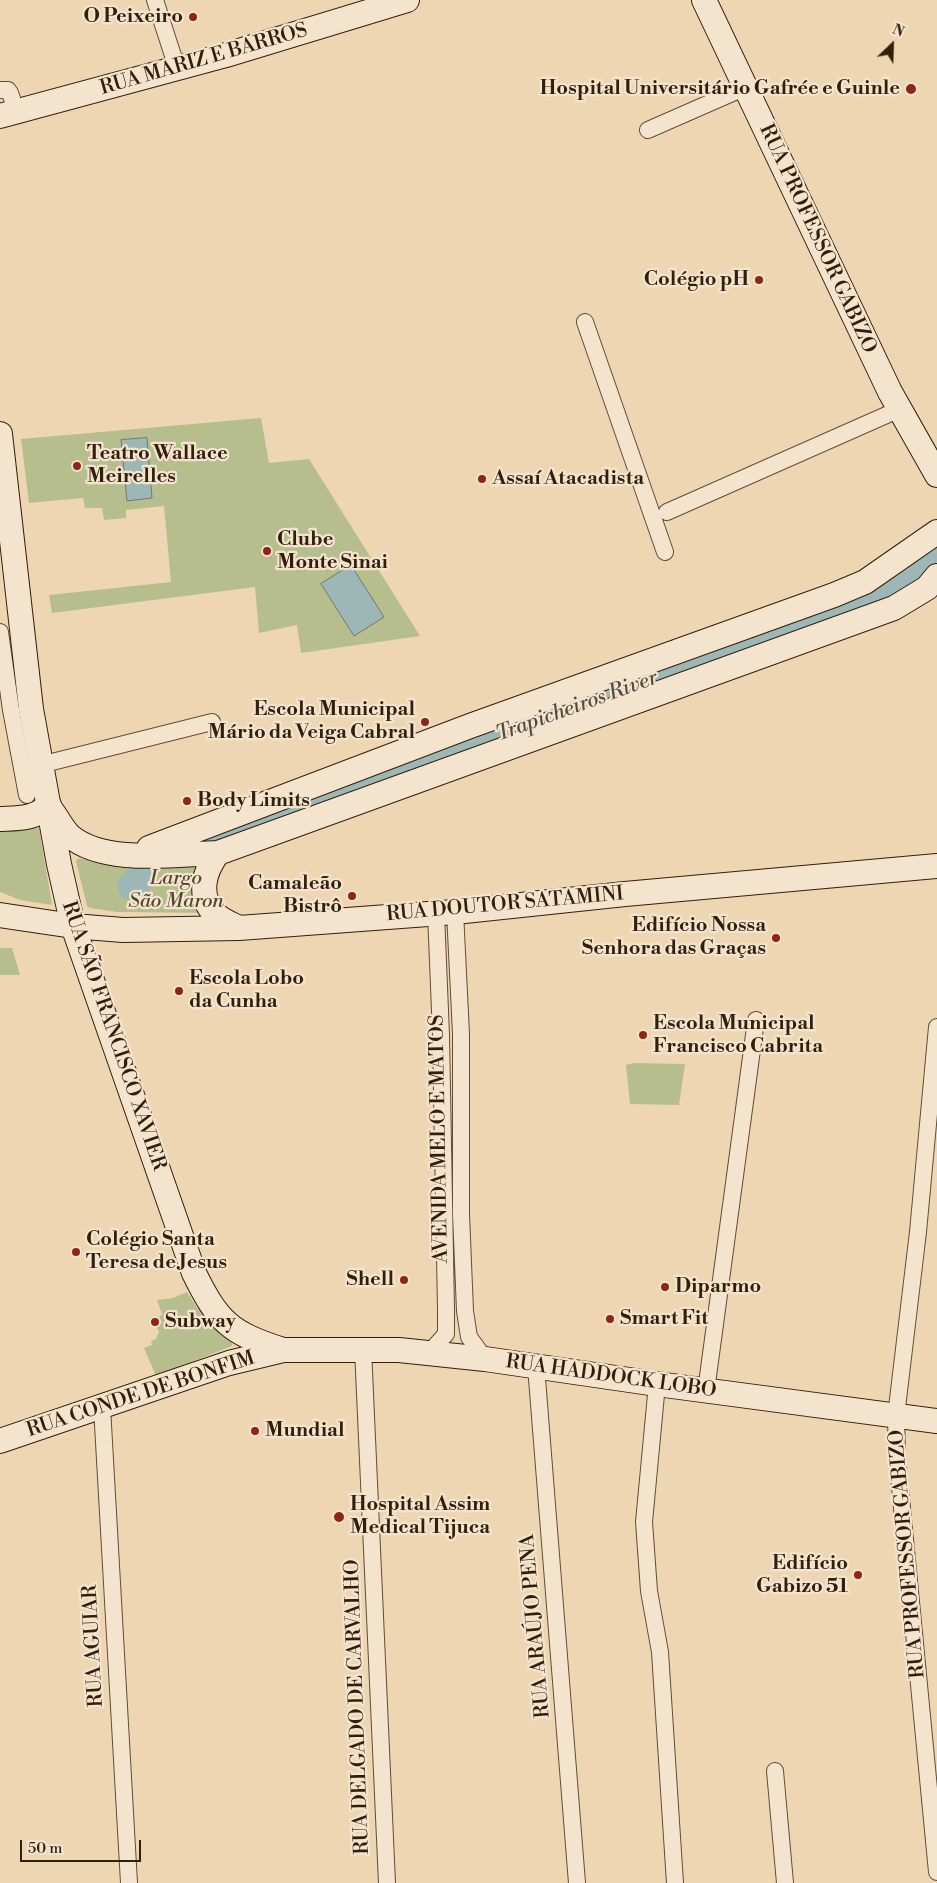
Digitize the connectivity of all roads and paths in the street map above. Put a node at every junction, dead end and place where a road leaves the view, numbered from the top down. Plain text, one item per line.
1 (155, 0) edge
2 (407, 0) edge
3 (704, 0) edge
4 (177, 68) junction
5 (746, 87) junction
6 (0, 90) edge
7 (9, 114) edge
8 (648, 130) dead end
9 (585, 322) dead end
10 (900, 409) junction
11 (0, 434) edge
12 (937, 476) edge
13 (667, 512) dead end
14 (937, 532) edge
15 (6, 550) edge
16 (665, 552) dead end
17 (937, 576) edge
18 (0, 632) edge
19 (212, 722) dead end
20 (40, 765) junction
21 (27, 795) dead end
22 (49, 805) junction
23 (0, 818) edge
24 (218, 854) junction
25 (128, 855) junction
26 (937, 866) edge
27 (445, 913) junction
28 (0, 915) edge
29 (73, 926) junction
30 (239, 928) junction
31 (756, 1020) dead end
32 (937, 1027) edge
33 (364, 1349) junction
34 (283, 1350) junction
35 (429, 1353) junction
36 (485, 1359) junction
37 (536, 1366) junction
38 (657, 1384) junction
39 (706, 1391) junction
40 (102, 1407) junction
41 (896, 1416) junction
42 (937, 1421) edge
43 (0, 1441) edge
44 (774, 1771) dead end
45 (937, 1872) edge
46 (129, 1883) edge
47 (387, 1883) edge
48 (577, 1883) edge
49 (675, 1883) edge
50 (785, 1883) edge

1 - 4 street
2 - 4 main road, RUA MARIZ E BARROS
3 - 5 main road, RUA PROFESSOR GABIZO
4 - 7 main road, RUA MARIZ E BARROS
5 - 8 street
5 - 10 main road, RUA PROFESSOR GABIZO
6 - 7 street
9 - 16 street
10 - 12 main road, RUA PROFESSOR GABIZO
10 - 13 street
11 - 15 main road, RUA SÃO FRANCISCO XAVIER
14 - 25 main road
15 - 20 main road, RUA SÃO FRANCISCO XAVIER
17 - 24 main road
18 - 21 street
19 - 20 street
20 - 22 main road, RUA SÃO FRANCISCO XAVIER
22 - 23 main road
22 - 25 main road
22 - 29 main road, RUA SÃO FRANCISCO XAVIER
24 - 25 main road
24 - 30 main road
26 - 27 main road, RUA DOUTOR SATAMINI
27 - 30 main road, RUA DOUTOR SATAMINI
27 - 35 street, AVENIDA MELO E MATOS
27 - 36 street, AVENIDA MELO E MATOS
28 - 29 main road, RUA DOUTOR SATAMINI
29 - 30 main road, RUA DOUTOR SATAMINI
29 - 34 main road, RUA SÃO FRANCISCO XAVIER
31 - 39 street
32 - 41 street, RUA PROFESSOR GABIZO
33 - 34 main road, RUA HADDOCK LOBO
33 - 35 main road, RUA HADDOCK LOBO
33 - 47 street, RUA DELGADO DE CARVALHO
34 - 40 main road, RUA CONDE DE BONFIM
35 - 36 main road, RUA HADDOCK LOBO
36 - 37 main road, RUA HADDOCK LOBO
37 - 38 main road, RUA HADDOCK LOBO
37 - 48 street, RUA ARAÚJO PENA
38 - 39 main road, RUA HADDOCK LOBO
38 - 49 street
39 - 41 main road, RUA HADDOCK LOBO
40 - 43 main road, RUA CONDE DE BONFIM
40 - 46 street, RUA AGUIAR
41 - 42 main road, RUA HADDOCK LOBO
41 - 45 street, RUA PROFESSOR GABIZO
44 - 50 street

